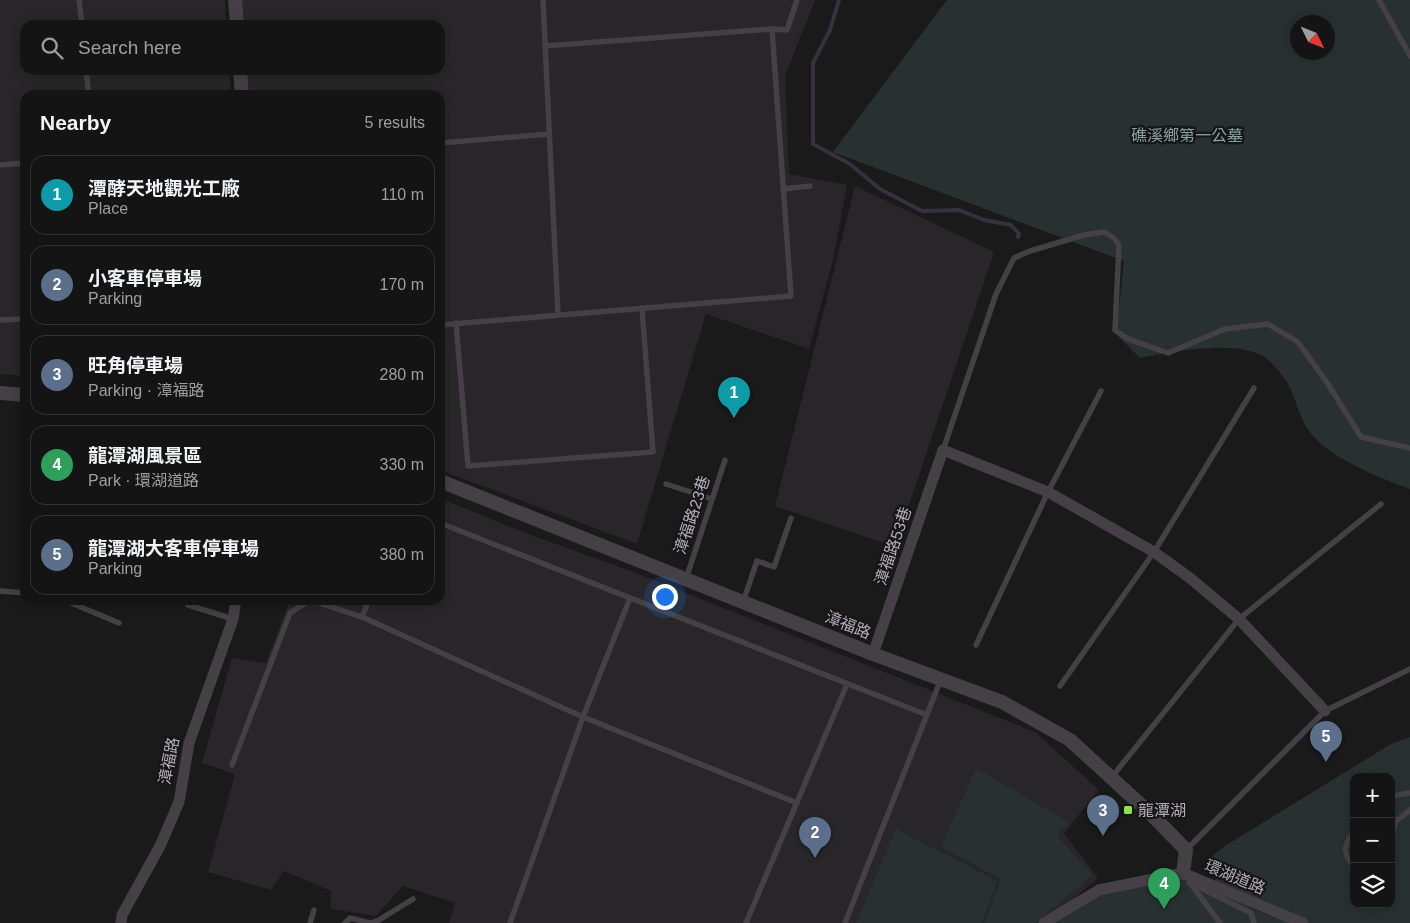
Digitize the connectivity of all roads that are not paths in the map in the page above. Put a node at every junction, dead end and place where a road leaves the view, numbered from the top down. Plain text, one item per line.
1 (80, 0) edge
2 (235, 0) edge
3 (543, 0) edge
4 (797, 0) edge
5 (1379, 0) edge
6 (82, 20) edge
7 (237, 20) edge
8 (772, 29) junction
9 (545, 46) junction
10 (1410, 56) edge
11 (87, 75) edge
12 (240, 75) edge
13 (88, 90) edge
14 (242, 90) edge
15 (549, 134) junction
16 (445, 143) edge
17 (20, 163) edge
18 (0, 165) edge
19 (810, 186) dead end
20 (783, 189) junction
21 (642, 308) junction
22 (558, 315) junction
23 (20, 319) edge
24 (0, 320) edge
25 (456, 324) junction
26 (445, 325) edge
27 (1254, 388) dead end
28 (1100, 391) dead end
29 (0, 393) edge
30 (20, 395) edge
31 (1410, 448) edge
32 (943, 450) junction
33 (725, 460) dead end
34 (445, 483) edge
35 (666, 484) dead end
36 (1048, 492) junction
37 (712, 499) junction
38 (1381, 504) dead end
39 (791, 518) dead end
40 (445, 525) edge
41 (1154, 552) junction
42 (686, 579) junction
43 (0, 591) edge
44 (20, 593) edge
45 (630, 598) junction
46 (743, 602) junction
47 (76, 605) edge
48 (188, 605) dead end
49 (235, 605) edge
50 (302, 605) edge
51 (325, 605) edge
52 (367, 605) edge
53 (362, 617) junction
54 (233, 618) junction
55 (1239, 619) junction
56 (119, 623) dead end
57 (976, 645) dead end
58 (873, 654) junction
59 (1410, 669) edge
60 (941, 680) junction
61 (847, 684) junction
62 (1060, 686) dead end
63 (1325, 711) junction
64 (927, 716) junction
65 (583, 717) junction
66 (232, 765) dead end
67 (1111, 778) junction
68 (1410, 793) edge
69 (1395, 795) edge
70 (797, 803) junction
71 (1410, 810) edge
72 (1395, 824) edge
73 (1350, 837) edge
74 (1186, 850) junction
75 (1350, 862) edge
76 (1186, 877) junction
77 (413, 900) dead end
78 (314, 910) dead end
79 (121, 923) edge
80 (310, 923) edge
81 (345, 923) edge
82 (371, 923) edge
83 (510, 923) edge
84 (746, 923) edge
85 (845, 923) edge
86 (1044, 923) edge
87 (1220, 923) edge
88 (1254, 923) edge
89 (1303, 923) edge

1 - 6 lane
2 - 7 street
3 - 9 lane
4 - 8 lane
5 - 10 lane
8 - 9 lane
8 - 20 lane
9 - 15 lane
11 - 13 lane
12 - 14 street
15 - 16 lane
15 - 22 lane
17 - 18 lane
19 - 20 lane
20 - 21 lane
21 - 22 lane
21 - 25 lane
22 - 25 lane
23 - 24 lane
25 - 26 lane
27 - 41 lane
28 - 36 lane
29 - 30 street
31 - 32 lane
32 - 36 street
32 - 58 street, 漳福路53巷
33 - 37 lane, 漳福路23巷
34 - 42 street, 漳福路
35 - 37 lane
36 - 41 street
36 - 57 lane
37 - 42 lane, 漳福路23巷
38 - 55 lane
39 - 46 lane
40 - 45 lane
41 - 55 street
41 - 62 lane
42 - 46 street, 漳福路
43 - 44 lane
45 - 61 lane
45 - 65 lane
46 - 58 street, 漳福路
47 - 56 lane
48 - 54 lane
49 - 54 street, 漳福路
50 - 66 lane
51 - 53 lane
52 - 53 lane
53 - 65 lane
54 - 79 street, 漳福路
55 - 63 street
55 - 67 lane
58 - 60 street, 漳福路
59 - 63 lane
60 - 64 lane
60 - 67 street, 漳福路
61 - 64 lane
61 - 70 lane
63 - 74 lane
64 - 85 lane
65 - 70 lane
65 - 83 lane
67 - 74 street, 漳福路
68 - 69 lane
70 - 84 lane
71 - 72 lane
73 - 75 lane
74 - 76 street
76 - 86 street, 環湖道路
76 - 87 lane
76 - 88 lane
76 - 89 street, 環湖道路
77 - 82 lane
78 - 80 lane
81 - 82 lane

